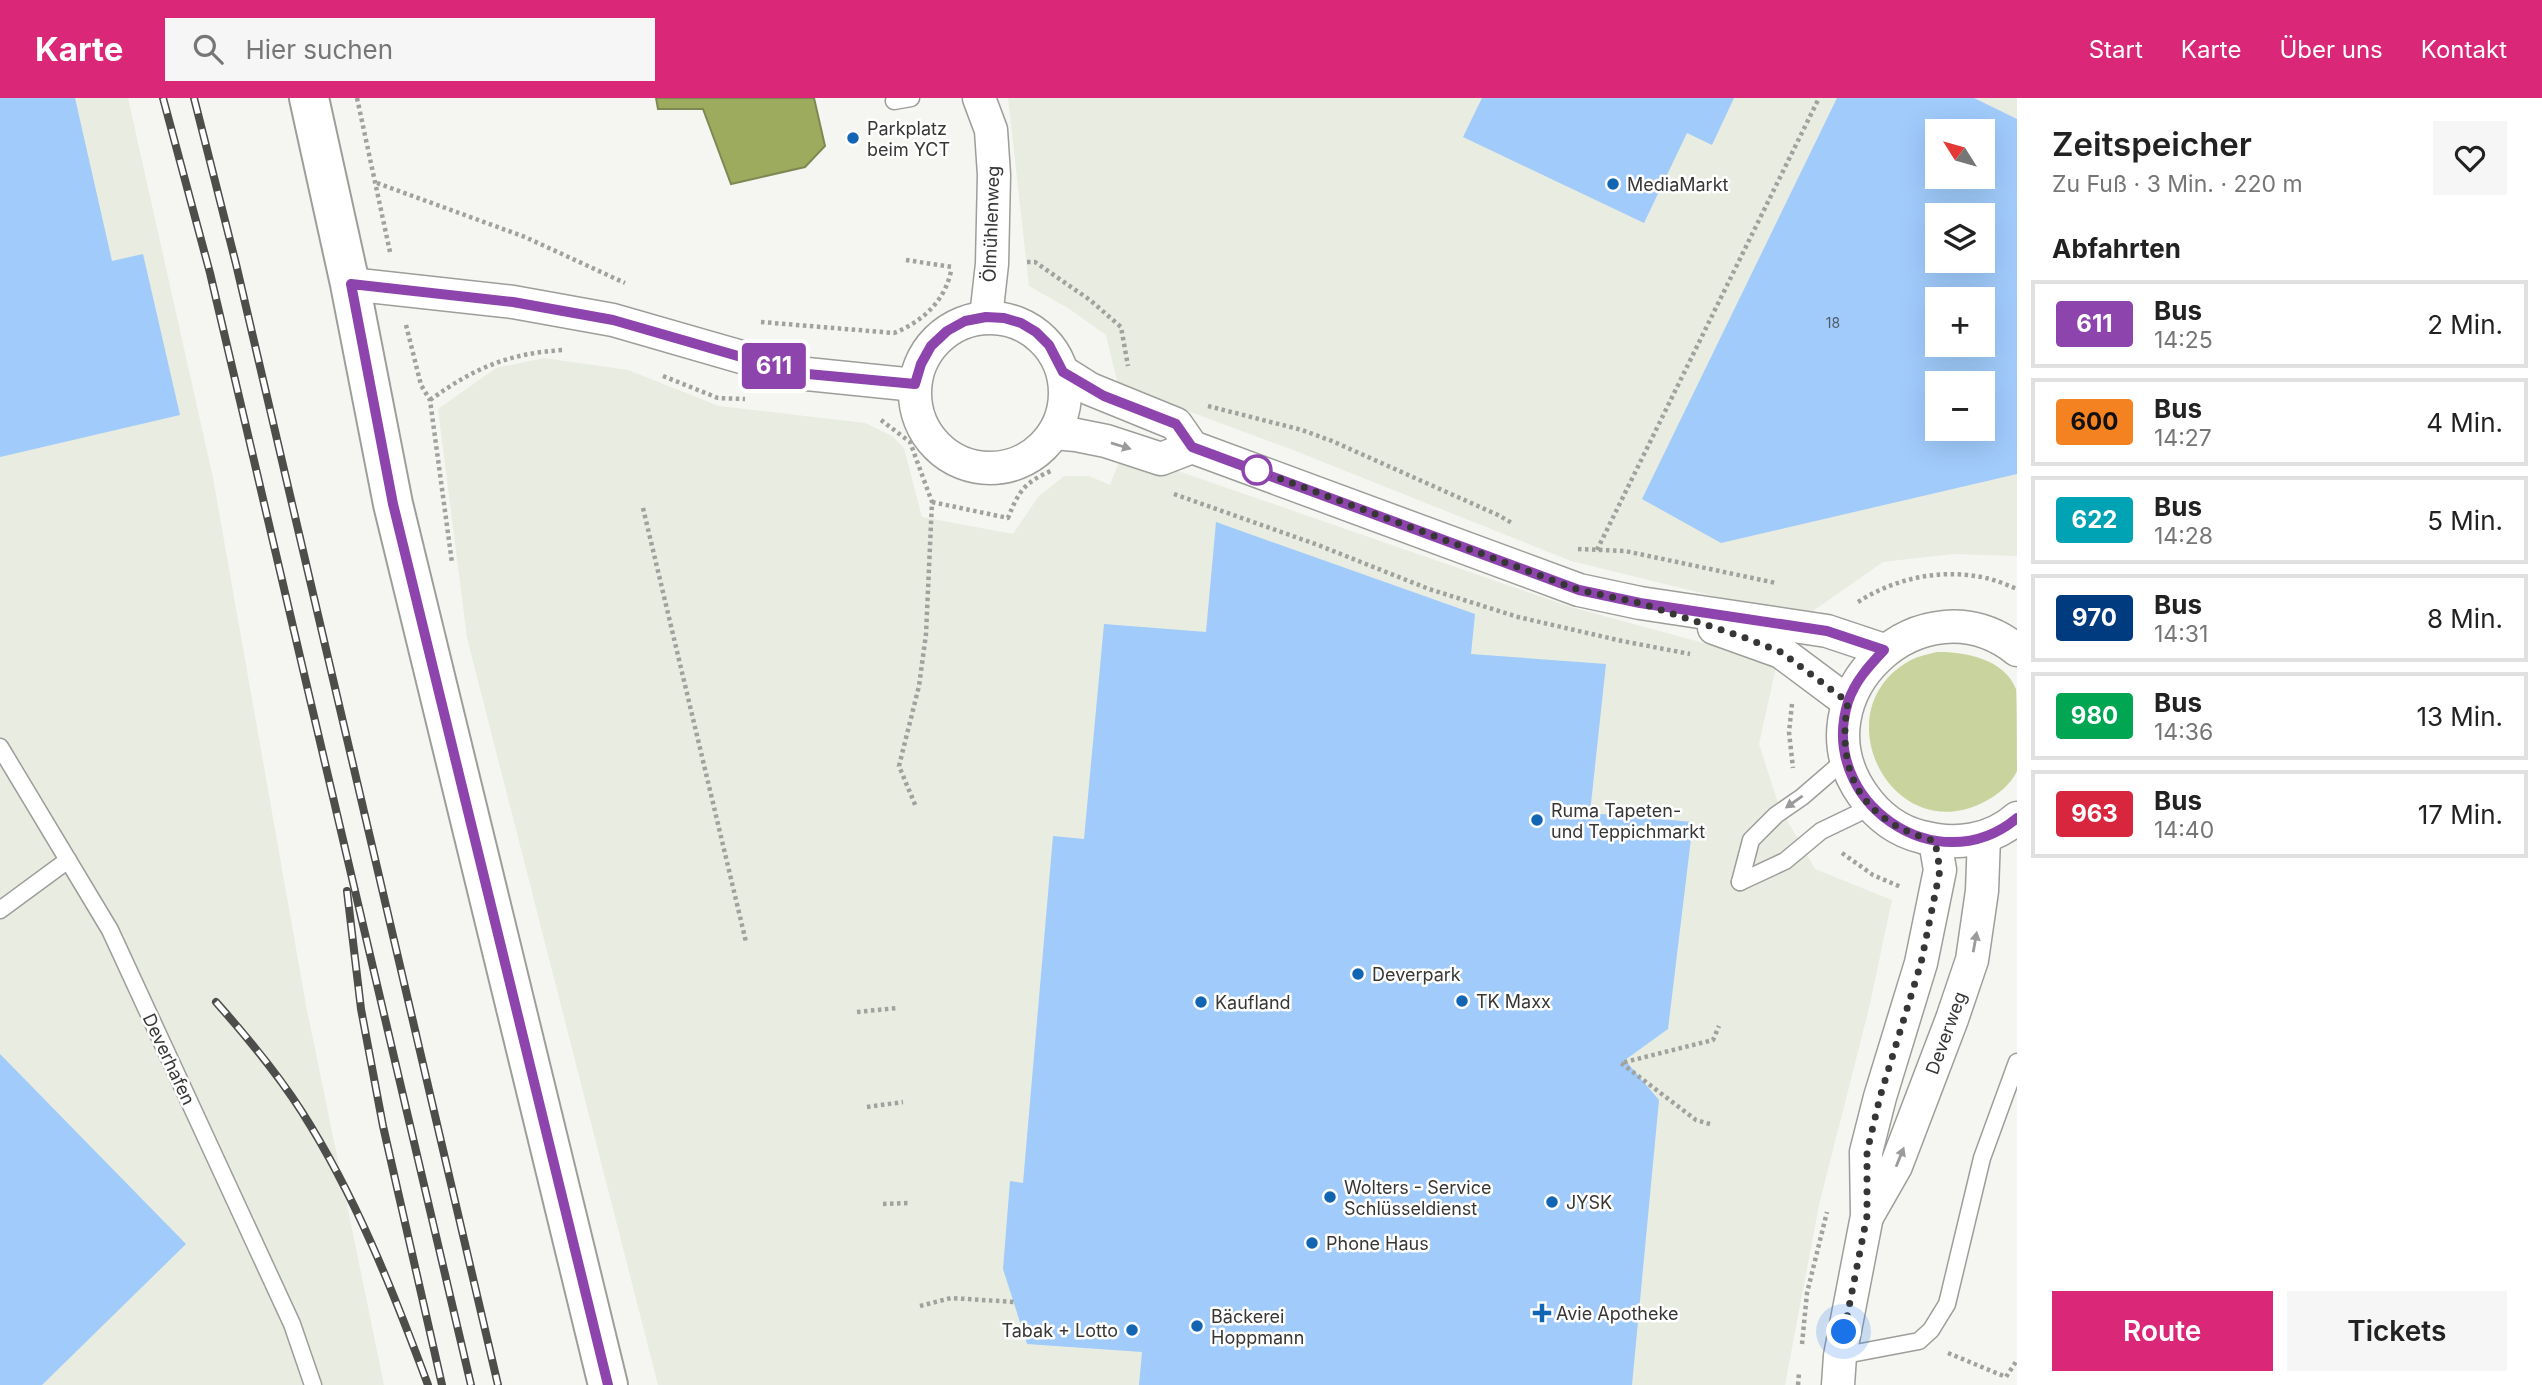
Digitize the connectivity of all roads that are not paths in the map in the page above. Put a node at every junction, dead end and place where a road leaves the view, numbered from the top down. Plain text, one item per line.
1 (309, 98) edge
2 (979, 98) edge
3 (1005, 98) edge
4 (991, 130) junction
5 (351, 284) junction
6 (986, 317) junction
7 (1063, 372) junction
8 (915, 384) junction
9 (1054, 433) junction
10 (1192, 447) junction
11 (1640, 603) junction
12 (2014, 643) edge
13 (1884, 650) junction
14 (1848, 702) junction
15 (0, 747) edge
16 (1846, 758) junction
17 (1871, 807) junction
18 (2017, 818) edge
19 (1984, 837) junction
20 (1935, 841) junction
21 (68, 860) junction
22 (0, 910) edge
23 (2017, 1062) edge
24 (1867, 1216) junction
25 (1839, 1370) edge
26 (313, 1385) edge
27 (608, 1385) edge

1 - 5 street
2 - 4 street, Ölmühlenweg
3 - 4 street, Ölmühlenweg
4 - 6 street, Ölmühlenweg
5 - 8 street
5 - 27 street
6 - 7 street
6 - 8 street
7 - 9 street
7 - 10 street
8 - 9 street
9 -> 10 street
10 - 11 street
11 - 13 street
11 - 14 street
12 - 13 street
13 - 14 street
14 - 16 street
15 - 21 lane, Deverhafen
16 - 17 street
16 -> 17 lane
17 - 20 street
18 - 19 street
19 - 20 street
24 -> 19 street, Deverweg
20 - 24 street, Deverweg
21 - 22 lane
21 - 26 lane, Deverhafen
23 - 25 lane
24 - 25 street, Deverweg

